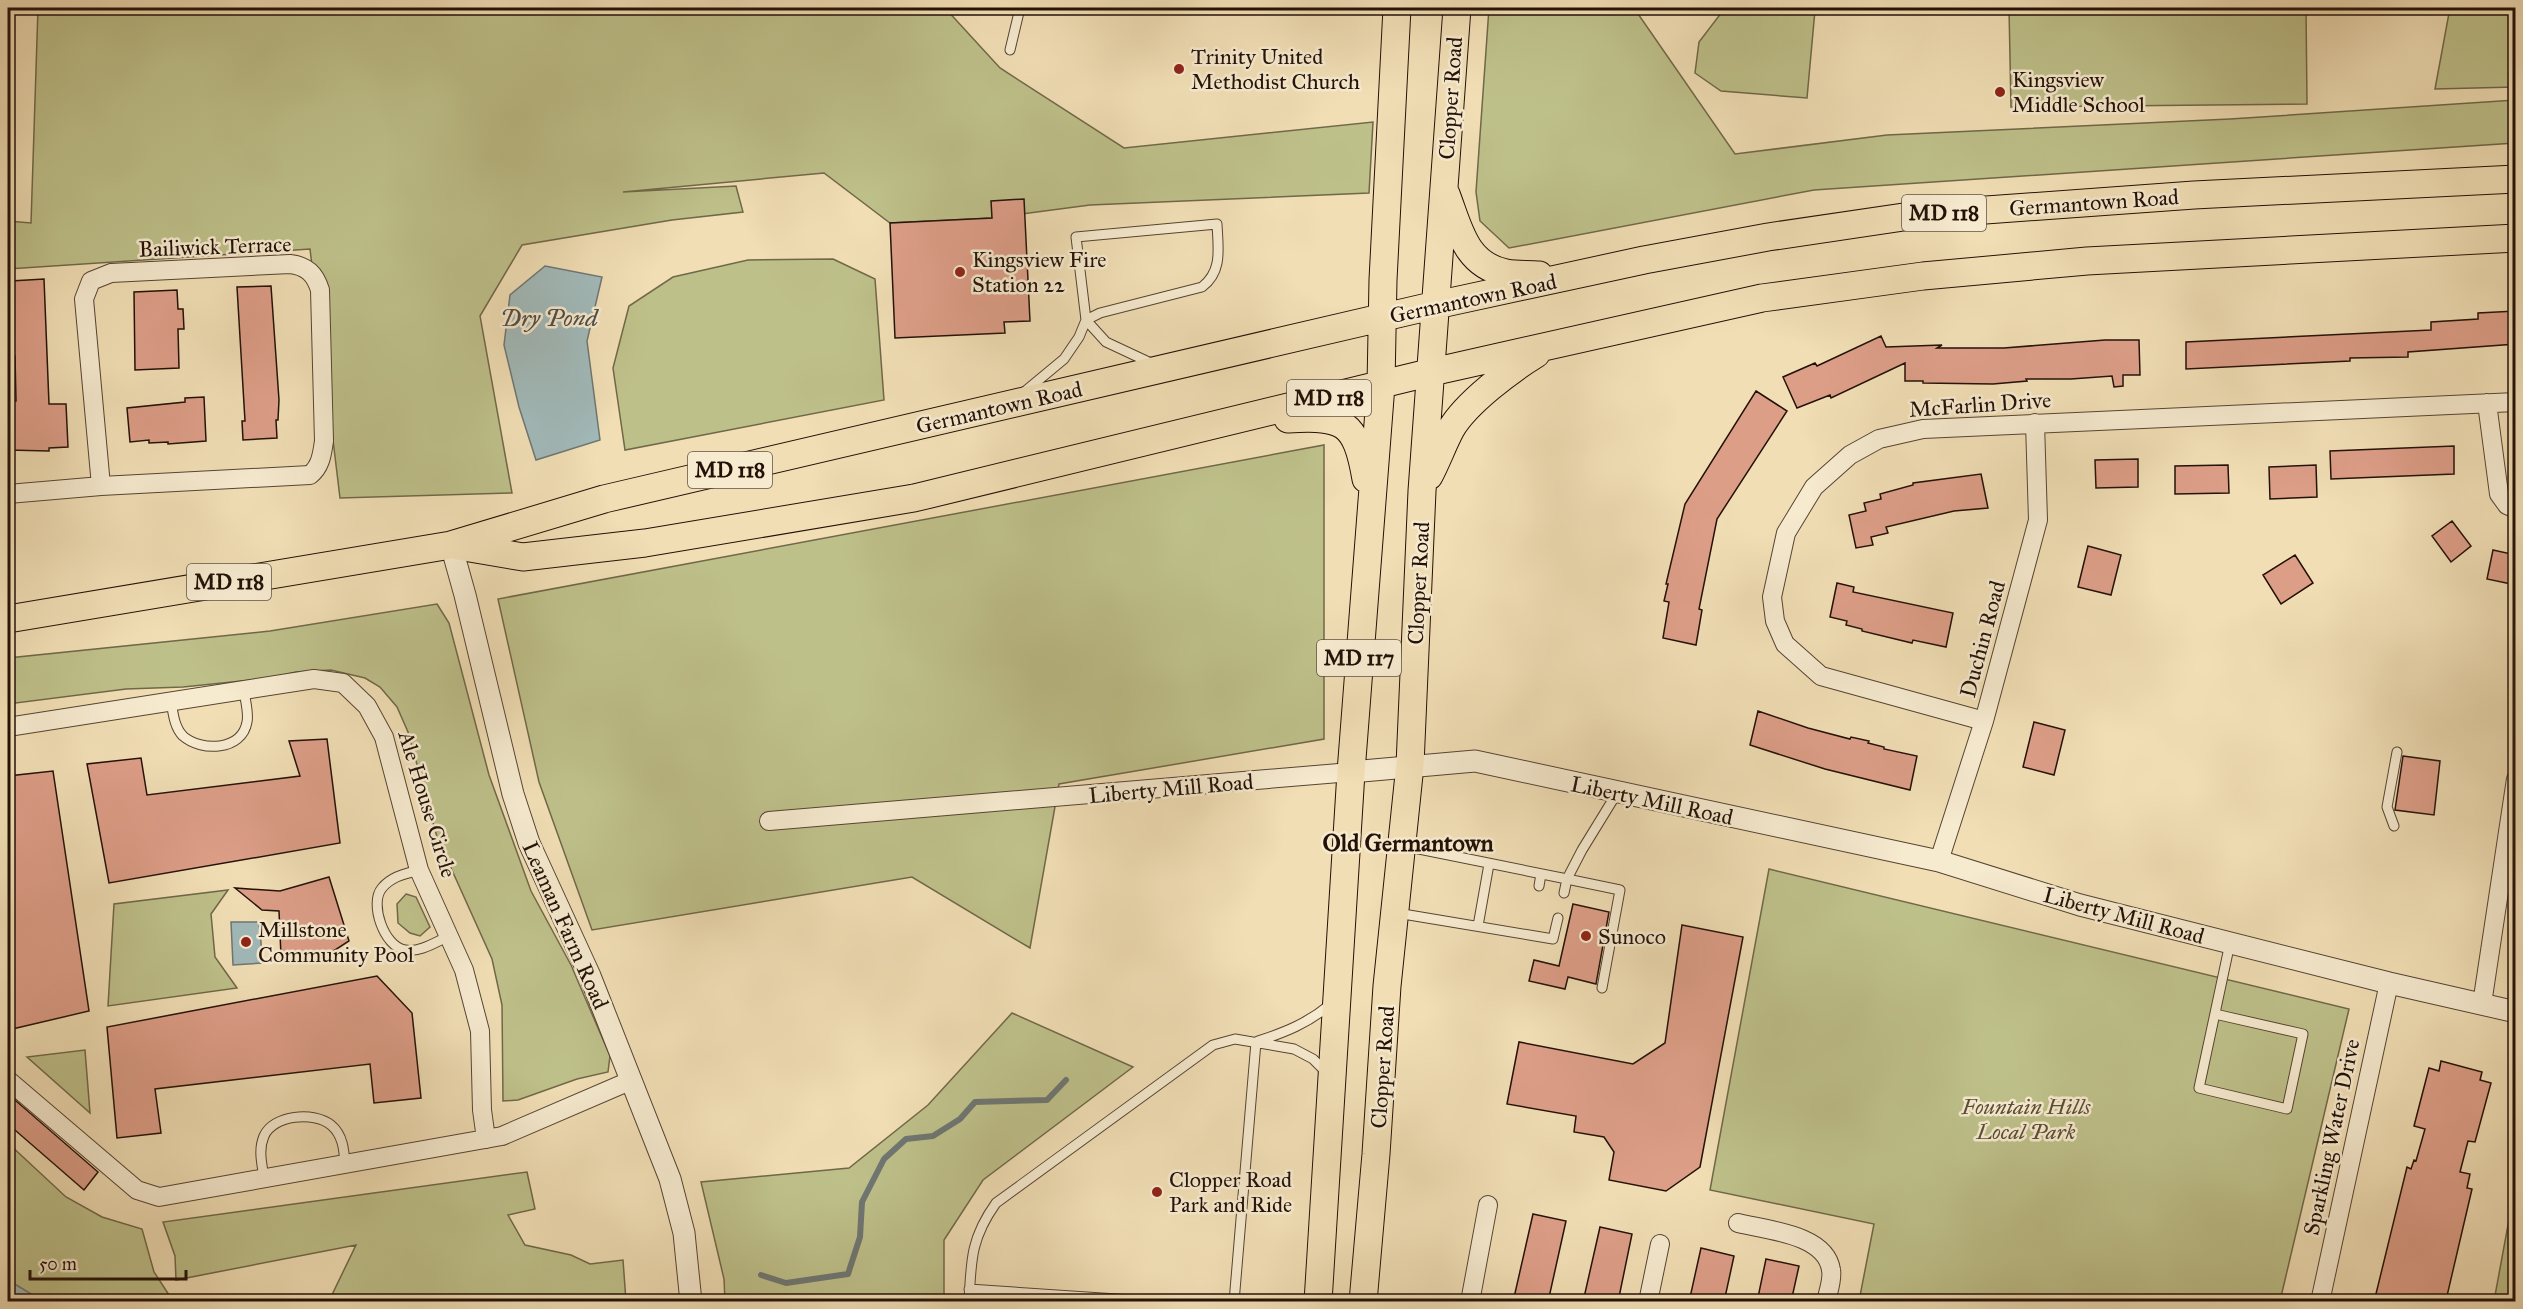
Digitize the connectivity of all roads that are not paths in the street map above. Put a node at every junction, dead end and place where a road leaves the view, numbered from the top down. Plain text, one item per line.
1 (1020, 8) edge
2 (1397, 8) edge
3 (1457, 8) edge
4 (1010, 50) dead end
5 (2516, 179) edge
6 (1444, 188) junction
7 (2516, 237) edge
8 (1570, 276) junction
9 (1436, 306) junction
10 (1382, 318) junction
11 (1086, 320) junction
12 (1553, 344) junction
13 (1163, 369) junction
14 (1432, 372) junction
15 (1381, 385) junction
16 (2516, 402) edge
17 (2487, 403) junction
18 (1012, 404) junction
19 (1227, 423) junction
20 (2035, 423) junction
21 (101, 486) junction
22 (1422, 491) junction
23 (8, 494) edge
24 (1371, 505) junction
25 (2516, 509) edge
26 (451, 545) junction
27 (8, 619) edge
28 (244, 690) junction
29 (171, 701) junction
30 (1984, 721) junction
31 (8, 727) edge
32 (2397, 752) dead end
33 (1410, 765) junction
34 (1351, 771) junction
35 (2516, 779) edge
36 (1617, 793) junction
37 (769, 821) dead end
38 (2394, 826) dead end
39 (1402, 845) junction
40 (1939, 861) junction
41 (1489, 864) junction
42 (419, 870) junction
43 (1519, 870) junction
44 (1541, 874) junction
45 (1568, 879) junction
46 (1517, 880) dead end
47 (1539, 886) dead end
48 (1564, 893) dead end
49 (1395, 912) junction
50 (1558, 918) dead end
51 (1508, 920) dead end
52 (1478, 926) junction
53 (1506, 931) junction
54 (448, 936) junction
55 (2230, 943) junction
56 (2389, 983) junction
57 (1602, 988) dead end
58 (1337, 999) junction
59 (2482, 1004) junction
60 (2516, 1011) edge
61 (2215, 1014) junction
62 (1256, 1042) junction
63 (1333, 1079) junction
64 (8, 1080) edge
65 (632, 1080) junction
66 (486, 1139) junction
67 (345, 1164) junction
68 (264, 1178) junction
69 (1488, 1205) dead end
70 (1738, 1223) dead end
71 (1660, 1244) dead end
72 (969, 1289) junction
73 (1125, 1300) edge
74 (691, 1302) edge
75 (969, 1302) edge
76 (1162, 1302) edge
77 (1234, 1302) edge
78 (1318, 1302) edge
79 (1363, 1302) edge
80 (1470, 1302) edge
81 (1648, 1302) edge
82 (1826, 1302) edge
83 (2320, 1302) edge

1 - 4 lane
2 - 10 main road, MD 117
3 - 6 main road, Clopper Road / MD 117
5 - 8 main road, Germantown Road / MD 118
6 - 8 main road
6 - 9 main road, Clopper Road / MD 117
7 - 12 main road, Germantown Road / MD 118
8 - 9 main road, Germantown Road / MD 118
9 - 10 main road, Germantown Road / MD 118
9 - 14 main road, Clopper Road / MD 117
10 - 13 main road, Germantown Road / MD 118
10 - 15 main road, MD 117
11 - 11 lane
11 - 13 lane
11 - 18 lane
12 - 14 main road, Germantown Road / MD 118
12 - 22 main road
13 - 18 main road, Germantown Road / MD 118
14 - 15 main road, Germantown Road / MD 118
14 - 22 main road, Clopper Road / MD 117
15 - 19 main road, Germantown Road / MD 118
15 - 24 main road, MD 117
16 - 17 street, McFarlin Drive
17 - 20 street, McFarlin Drive
17 - 25 street
18 - 26 main road, Germantown Road / MD 118
19 - 24 main road
19 - 26 main road, Germantown Road / MD 118
20 - 30 street, Duchin Road
20 - 30 street, McFarlin Drive
21 - 21 street, Bailiwick Terrace
21 - 23 street, Bailiwick Terrace
22 - 33 main road, Clopper Road / MD 117
24 - 34 main road, MD 117
26 - 27 main road, Germantown Road / MD 118
26 - 65 street, Leaman Farm Road
28 - 29 street, Ale House Circle
28 - 29 lane
28 - 42 street, Ale House Circle
29 - 31 street, Ale House Circle
30 - 40 street, Duchin Road
32 - 38 lane
33 - 34 street, Liberty Mill Road
33 - 36 street, Liberty Mill Road
33 - 39 main road, Clopper Road / MD 117
34 - 37 street, Liberty Mill Road
34 - 58 main road, MD 117
35 - 59 street
36 - 40 street, Liberty Mill Road
36 - 45 lane
39 - 41 lane
39 - 49 main road, Clopper Road / MD 117
40 - 55 street, Liberty Mill Road
41 - 43 lane
41 - 52 lane
42 - 54 street, Ale House Circle
42 - 54 lane
43 - 44 lane
43 - 46 lane
44 - 45 lane
44 - 47 lane
45 - 48 lane
45 - 57 lane
49 - 52 lane
49 - 79 main road, Clopper Road / MD 117
50 - 53 lane
51 - 53 lane
52 - 53 lane
54 - 66 street, Ale House Circle
55 - 56 street, Liberty Mill Road
55 - 61 lane
56 - 59 street, Liberty Mill Road
56 - 83 street, Sparkling Water Drive
58 - 62 lane
58 - 63 main road, MD 117
59 - 60 street, Liberty Mill Road
61 - 61 lane
62 - 63 lane
62 - 72 lane
62 - 77 lane
63 - 78 main road, MD 117
64 - 68 street
65 - 66 street
65 - 74 street, Leaman Farm Road
66 - 67 street
67 - 68 street
67 - 68 lane
69 - 80 street
70 - 82 street
71 - 81 street
72 - 73 lane
72 - 75 lane
73 - 76 lane

